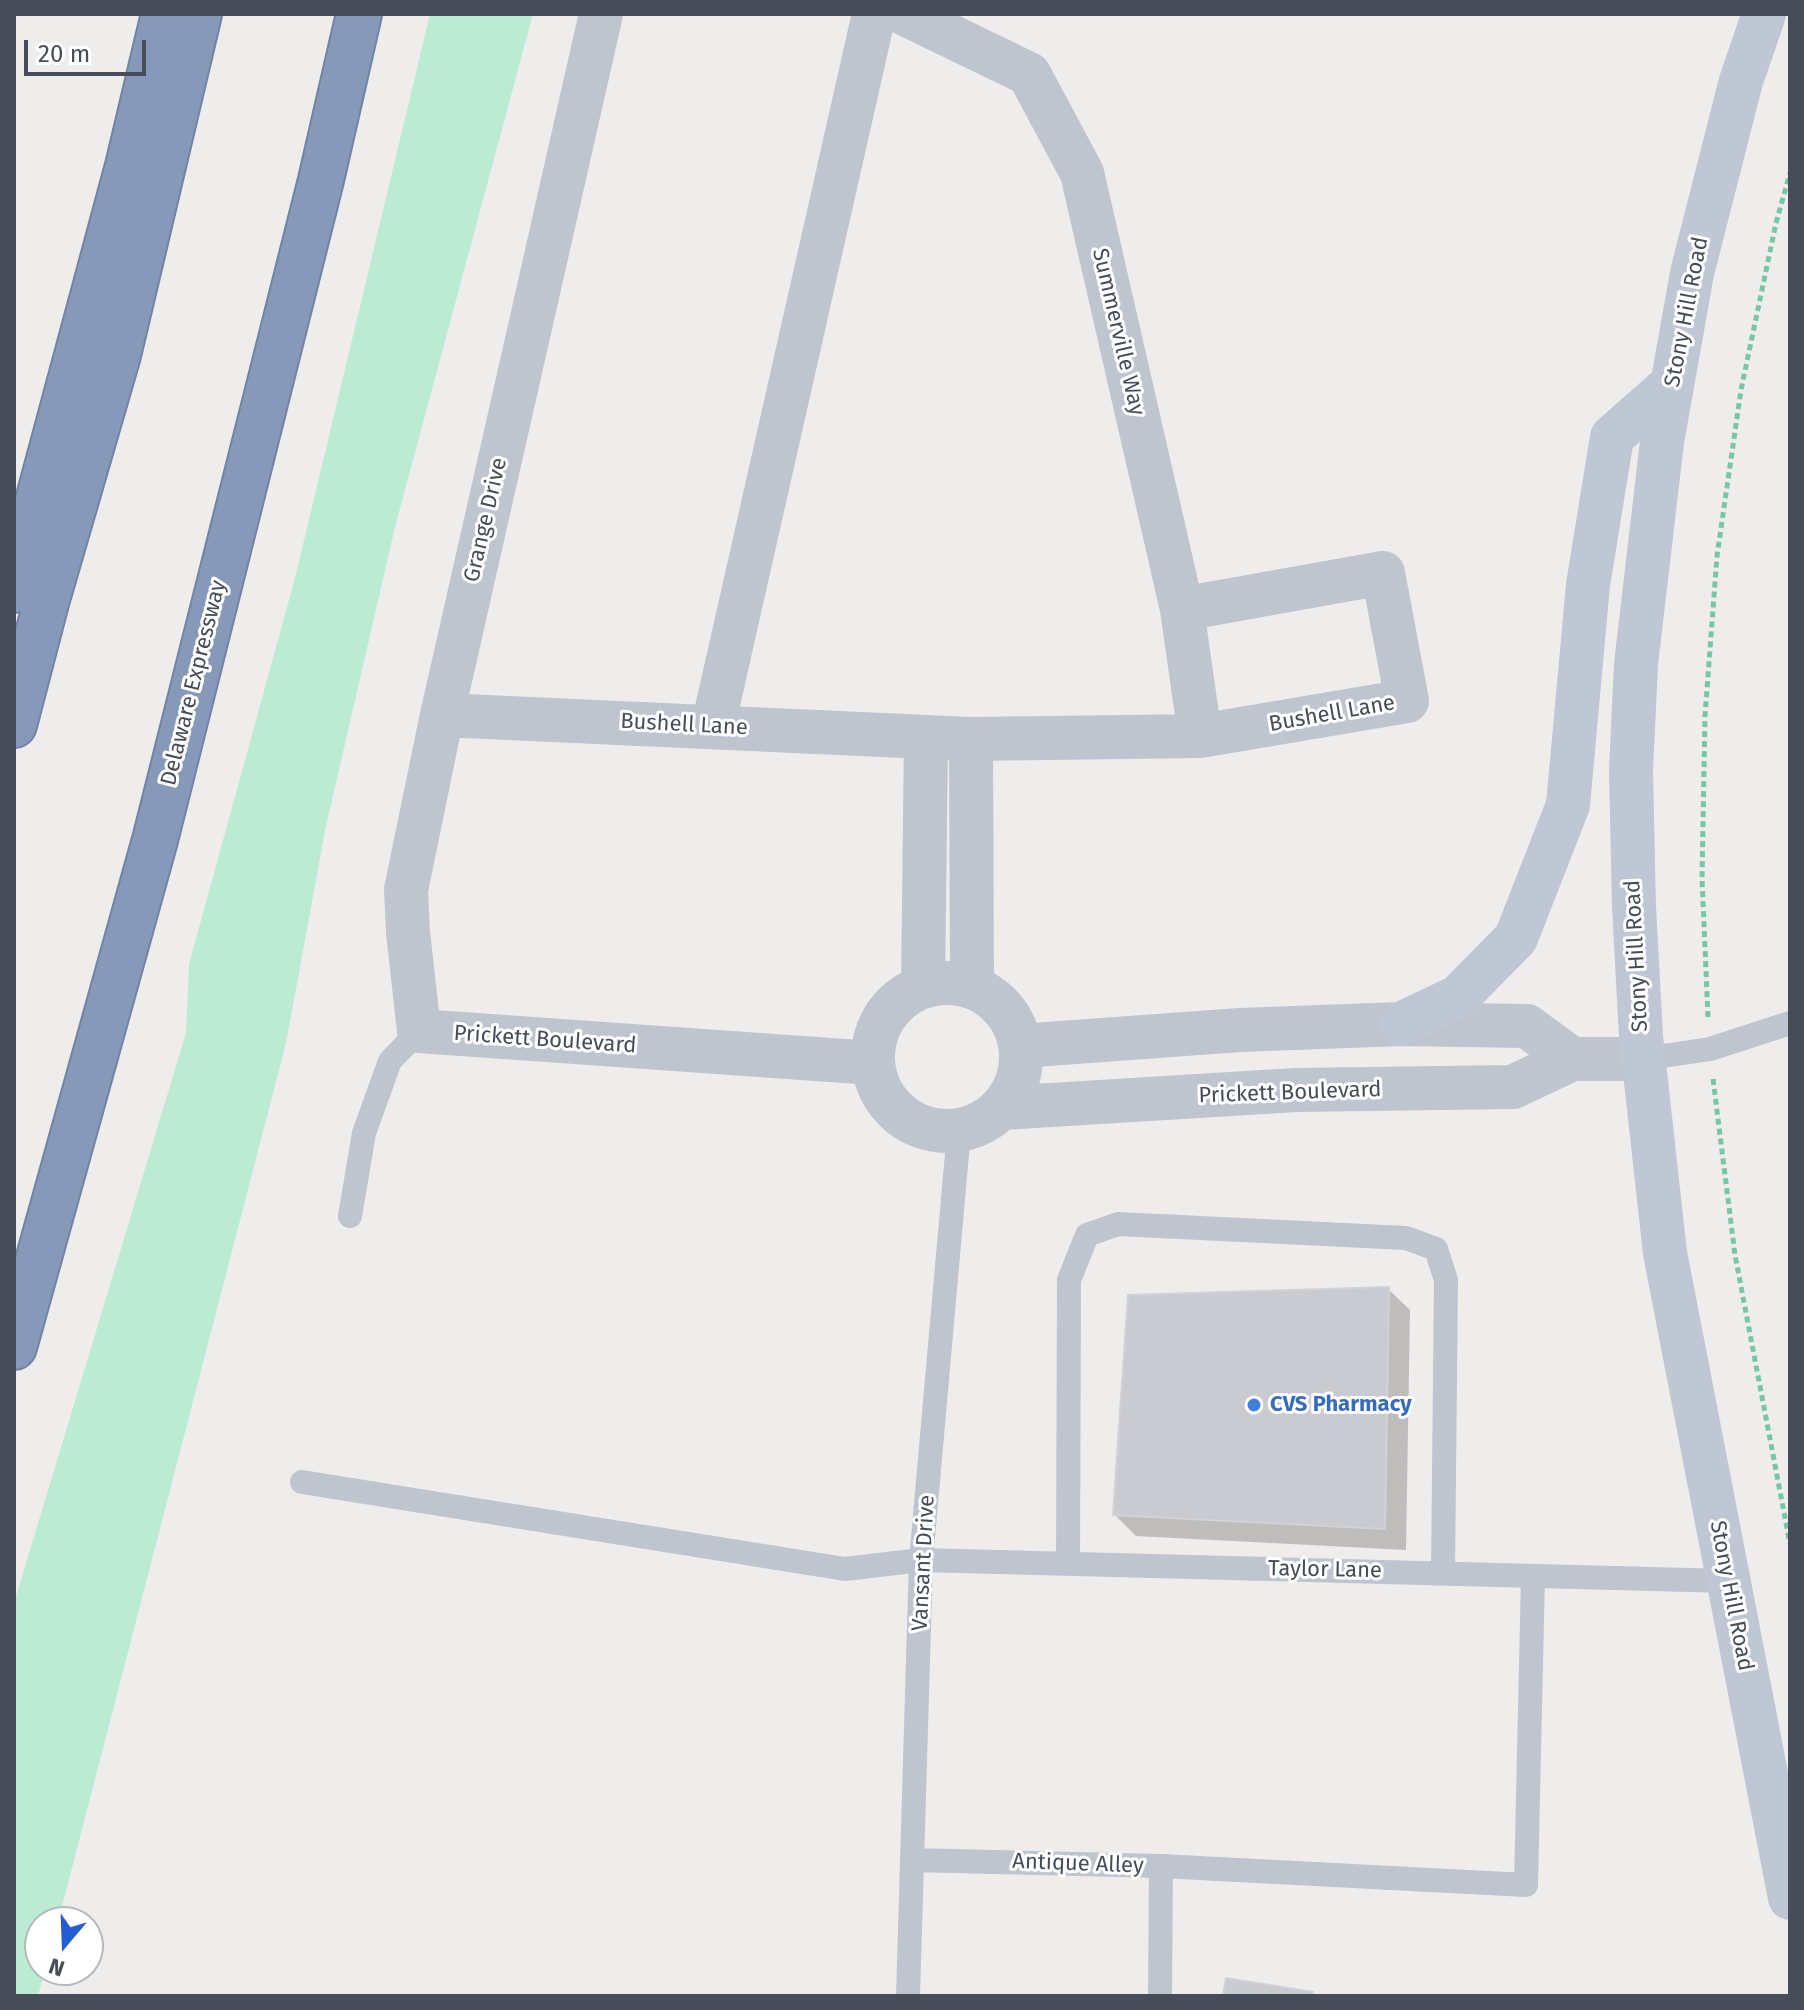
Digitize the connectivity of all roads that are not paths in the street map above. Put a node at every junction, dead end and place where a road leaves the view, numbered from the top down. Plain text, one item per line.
1 (164, 14) edge
2 (199, 14) edge
3 (359, 14) edge
4 (601, 14) edge
5 (874, 14) edge
6 (905, 14) edge
7 (1764, 14) edge
8 (1672, 384) junction
9 (14, 590) edge
10 (1182, 609) junction
11 (442, 715) junction
12 (14, 725) edge
13 (713, 726) junction
14 (1200, 736) junction
15 (926, 737) junction
16 (971, 739) junction
17 (923, 987) junction
18 (972, 987) junction
19 (1790, 1023) edge
20 (1401, 1024) junction
21 (419, 1031) junction
22 (1020, 1046) junction
23 (1572, 1059) junction
24 (1643, 1059) junction
25 (873, 1063) junction
26 (1002, 1108) junction
27 (959, 1131) junction
28 (350, 1216) dead end
29 (14, 1347) edge
30 (302, 1482) dead end
31 (921, 1560) junction
32 (1068, 1564) junction
33 (1443, 1573) junction
34 (1533, 1576) junction
35 (1729, 1581) junction
36 (912, 1860) junction
37 (1161, 1866) junction
38 (1790, 1898) edge
39 (908, 1996) edge
40 (1160, 1996) edge

1 - 9 highway
2 - 12 highway
3 - 29 highway, Delaware Expressway
4 - 11 street, Grange Drive
5 - 13 street
6 - 10 street, Summerville Way
7 - 8 street, Stony Hill Road
8 - 20 street
8 - 24 street, Stony Hill Road
10 - 14 street, Summerville Way
10 - 14 street, Bushell Lane
11 - 13 street, Bushell Lane
11 - 21 street, Grange Drive
13 - 15 street, Bushell Lane
14 - 16 street, Bushell Lane
15 - 16 street, Bushell Lane
15 - 17 street
16 - 18 street
17 - 18 street
17 - 25 street
18 - 22 street
19 - 24 lane
20 - 22 street
20 - 23 street
21 - 25 street, Prickett Boulevard
21 - 28 lane
22 - 26 street
23 - 24 street, Prickett Boulevard
23 - 26 street, Prickett Boulevard
24 - 35 street, Stony Hill Road
25 - 27 street
26 - 27 street
27 - 31 lane, Vansant Drive
30 - 31 lane, Taylor Lane
31 - 32 lane, Taylor Lane
31 - 36 lane, Vansant Drive
32 - 33 lane, Taylor Lane
32 - 33 lane
33 - 34 lane, Taylor Lane
34 - 35 lane, Taylor Lane
34 - 37 lane
35 - 38 street, Stony Hill Road
36 - 37 lane, Antique Alley
36 - 39 lane, Vansant Drive
37 - 40 lane, Antique Alley

